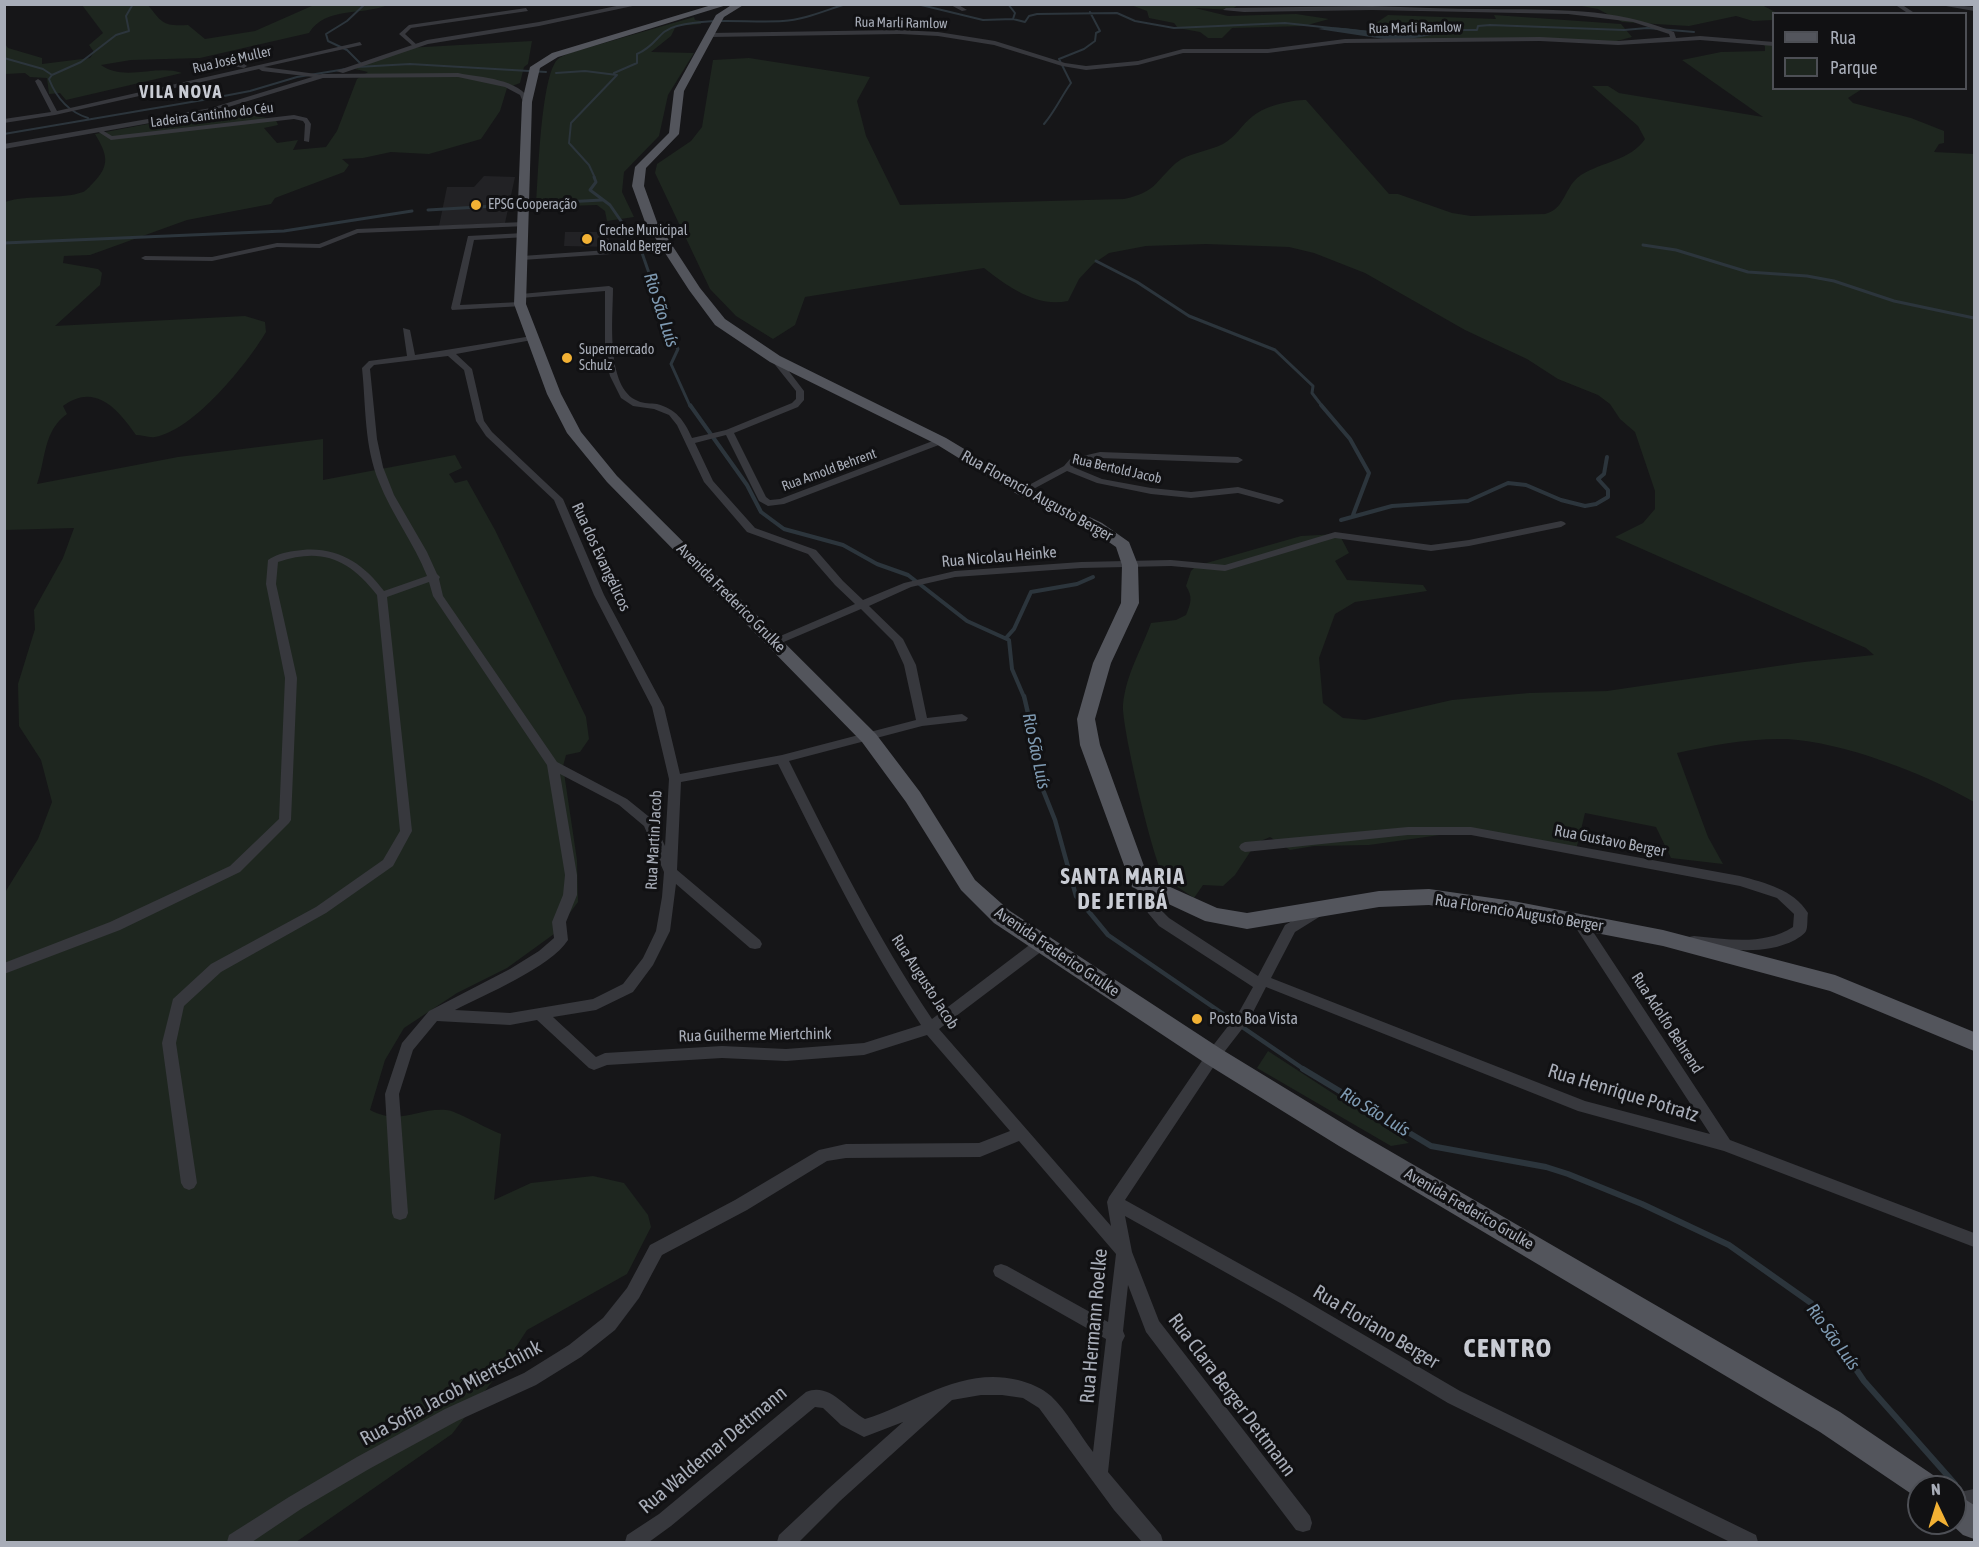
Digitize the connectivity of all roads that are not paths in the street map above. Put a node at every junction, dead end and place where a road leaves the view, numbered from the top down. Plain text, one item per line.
1 (639, 4) edge
2 (951, 4) edge
3 (1896, 4) edge
4 (1946, 4) edge
5 (1974, 9) edge
6 (526, 10) dead end
7 (964, 10) dead end
8 (1226, 10) dead end
9 (726, 12) edge
10 (1910, 12) edge
11 (1645, 42) junction
12 (360, 44) dead end
13 (1772, 44) edge
14 (414, 45) junction
15 (213, 61) dead end
16 (251, 68) junction
17 (322, 76) junction
18 (38, 81) dead end
19 (527, 102) junction
20 (55, 112) junction
21 (4, 121) edge
22 (100, 131) junction
23 (308, 141) dead end
24 (4, 147) edge
25 (524, 230) junction
26 (608, 252) dead end
27 (145, 258) dead end
28 (522, 258) junction
29 (520, 300) junction
30 (406, 330) dead end
31 (532, 338) junction
32 (450, 353) junction
33 (411, 357) junction
34 (775, 360) junction
35 (726, 433) junction
36 (690, 441) junction
37 (941, 441) junction
38 (1238, 460) dead end
39 (1067, 468) junction
40 (1023, 490) junction
41 (1279, 501) dead end
42 (1561, 524) dead end
43 (1130, 565) junction
44 (435, 577) junction
45 (382, 595) junction
46 (864, 605) junction
47 (775, 642) junction
48 (962, 718) dead end
49 (922, 722) junction
50 (869, 738) junction
51 (782, 759) junction
52 (553, 765) junction
53 (675, 779) junction
54 (1245, 847) dead end
55 (670, 871) junction
56 (1139, 882) junction
57 (1323, 909) junction
58 (1579, 922) junction
59 (1663, 938) junction
60 (755, 944) dead end
61 (1041, 944) junction
62 (4, 969) edge
63 (1260, 982) junction
64 (434, 1015) junction
65 (541, 1015) junction
66 (930, 1028) junction
67 (1974, 1042) edge
68 (1221, 1047) junction
69 (1022, 1133) junction
70 (1725, 1145) junction
71 (189, 1183) dead end
72 (1115, 1202) junction
73 (400, 1213) dead end
74 (1974, 1240) edge
75 (1124, 1252) junction
76 (1001, 1271) dead end
77 (1117, 1336) junction
78 (948, 1393) junction
79 (1099, 1474) junction
80 (1908, 1475) edge
81 (1303, 1523) dead end
82 (236, 1542) edge
83 (634, 1542) edge
84 (786, 1542) edge
85 (1154, 1542) edge
86 (1749, 1542) edge

1 - 14 street
2 - 7 street
3 - 10 street
4 - 5 street
6 - 14 street
8 - 11 street, Rua Marli Ramlow
9 - 11 street, Rua Marli Ramlow
9 - 19 main road, Avenida Frederico Grulke
9 - 34 main road, Rua Florencio Augusto Berger
11 - 13 street
12 - 16 street, Rua José Muller
14 - 17 street
15 - 16 street
16 - 17 street
16 - 20 street, Rua José Muller
17 - 19 street
17 - 22 street
18 - 20 street
19 - 25 main road, Avenida Frederico Grulke
20 - 21 street, Rua José Muller
22 - 23 street, Ladeira Cantinho do Céu
22 - 24 street
25 - 27 street
25 - 28 main road, Avenida Frederico Grulke
25 - 29 street
26 - 28 street
28 - 29 main road, Avenida Frederico Grulke
29 - 31 main road, Avenida Frederico Grulke
29 - 36 street
30 - 33 street
31 - 32 street
31 - 47 main road, Avenida Frederico Grulke
32 - 33 street
32 - 53 street, Rua dos Evangélicos
33 - 44 street
34 - 35 street
34 - 37 main road, Rua Florencio Augusto Berger
35 - 36 street
35 - 37 street, Rua Arnold Behrent
36 - 46 street
37 - 40 main road, Rua Florencio Augusto Berger
38 - 39 street
39 - 40 street, Rua Bertold Jacob
39 - 41 street, Rua Bertold Jacob
40 - 43 main road, Rua Florencio Augusto Berger
42 - 43 street, Rua Nicolau Heinke
43 - 46 street, Rua Nicolau Heinke
43 - 56 main road, Rua Florencio Augusto Berger
44 - 45 street
44 - 52 street
45 - 62 street
45 - 71 street
46 - 47 street, Rua Nicolau Heinke
46 - 49 street
47 - 50 main road, Avenida Frederico Grulke
48 - 49 street, Rua Martin Jacob
49 - 50 street, Rua Martin Jacob
50 - 51 street, Rua Martin Jacob
50 - 61 main road, Avenida Frederico Grulke
51 - 53 street, Rua Martin Jacob
51 - 66 street, Rua Augusto Jacob
52 - 55 street
52 - 64 street
53 - 55 street, Rua Martin Jacob
54 - 59 street, Rua Gustavo Berger
55 - 60 street
55 - 65 street, Rua Martin Jacob
56 - 57 main road, Rua Florencio Augusto Berger
56 - 63 street, Rua Henrique Potratz
57 - 58 main road, Rua Florencio Augusto Berger
57 - 63 street
58 - 59 main road, Rua Florencio Augusto Berger
58 - 70 street, Rua Adolfo Behrend
59 - 67 main road, Rua Florencio Augusto Berger
61 - 66 street, Rua Guilherme Miertchink
61 - 68 main road, Avenida Frederico Grulke
63 - 68 street
63 - 70 street, Rua Henrique Potratz
64 - 65 street, Rua Martin Jacob
64 - 73 street
65 - 66 street, Rua Guilherme Miertchink
66 - 69 street, Rua Augusto Jacob
68 - 72 street
68 - 80 main road, Avenida Frederico Grulke
69 - 75 street, Rua Augusto Jacob
69 - 82 street, Rua Sofia Jacob Miertschink
70 - 74 street, Rua Henrique Potratz
72 - 75 street, Rua Hermann Roelke
72 - 86 street, Rua Floriano Berger
75 - 77 street, Rua Hermann Roelke
75 - 81 street, Rua Clara Berger Dettmann
76 - 77 street
77 - 79 street, Rua Hermann Roelke
78 - 79 street, Rua Waldemar Dettmann
78 - 83 street, Rua Waldemar Dettmann
78 - 84 street
79 - 85 street, Rua Waldemar Dettmann

